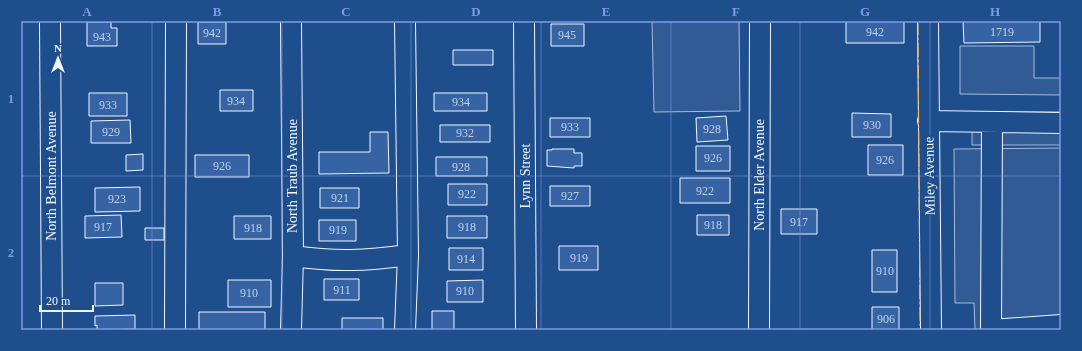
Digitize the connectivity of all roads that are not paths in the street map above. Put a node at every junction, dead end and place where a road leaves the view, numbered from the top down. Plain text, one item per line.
1 (50, 21) edge
2 (176, 21) edge
3 (291, 21) edge
4 (405, 21) edge
5 (524, 21) edge
6 (760, 21) edge
7 (928, 21) edge
8 (928, 121) junction
9 (992, 122) junction
10 (1061, 123) edge
11 (408, 255) junction
12 (293, 256) junction
13 (1061, 325) edge
14 (52, 330) edge
15 (175, 330) edge
16 (291, 330) edge
17 (405, 330) edge
18 (526, 330) edge
19 (759, 330) edge
20 (931, 330) edge

1 - 14 street, North Belmont Avenue
2 - 15 street
3 - 12 street, North Traub Avenue
4 - 11 street
5 - 18 street, Lynn Street
6 - 19 street, North Elder Avenue
7 - 8 street, Miley Avenue
8 - 9 street
8 - 20 street, Miley Avenue
9 - 10 street
9 - 13 street
11 - 12 street
11 - 17 street
12 - 16 street, North Traub Avenue

